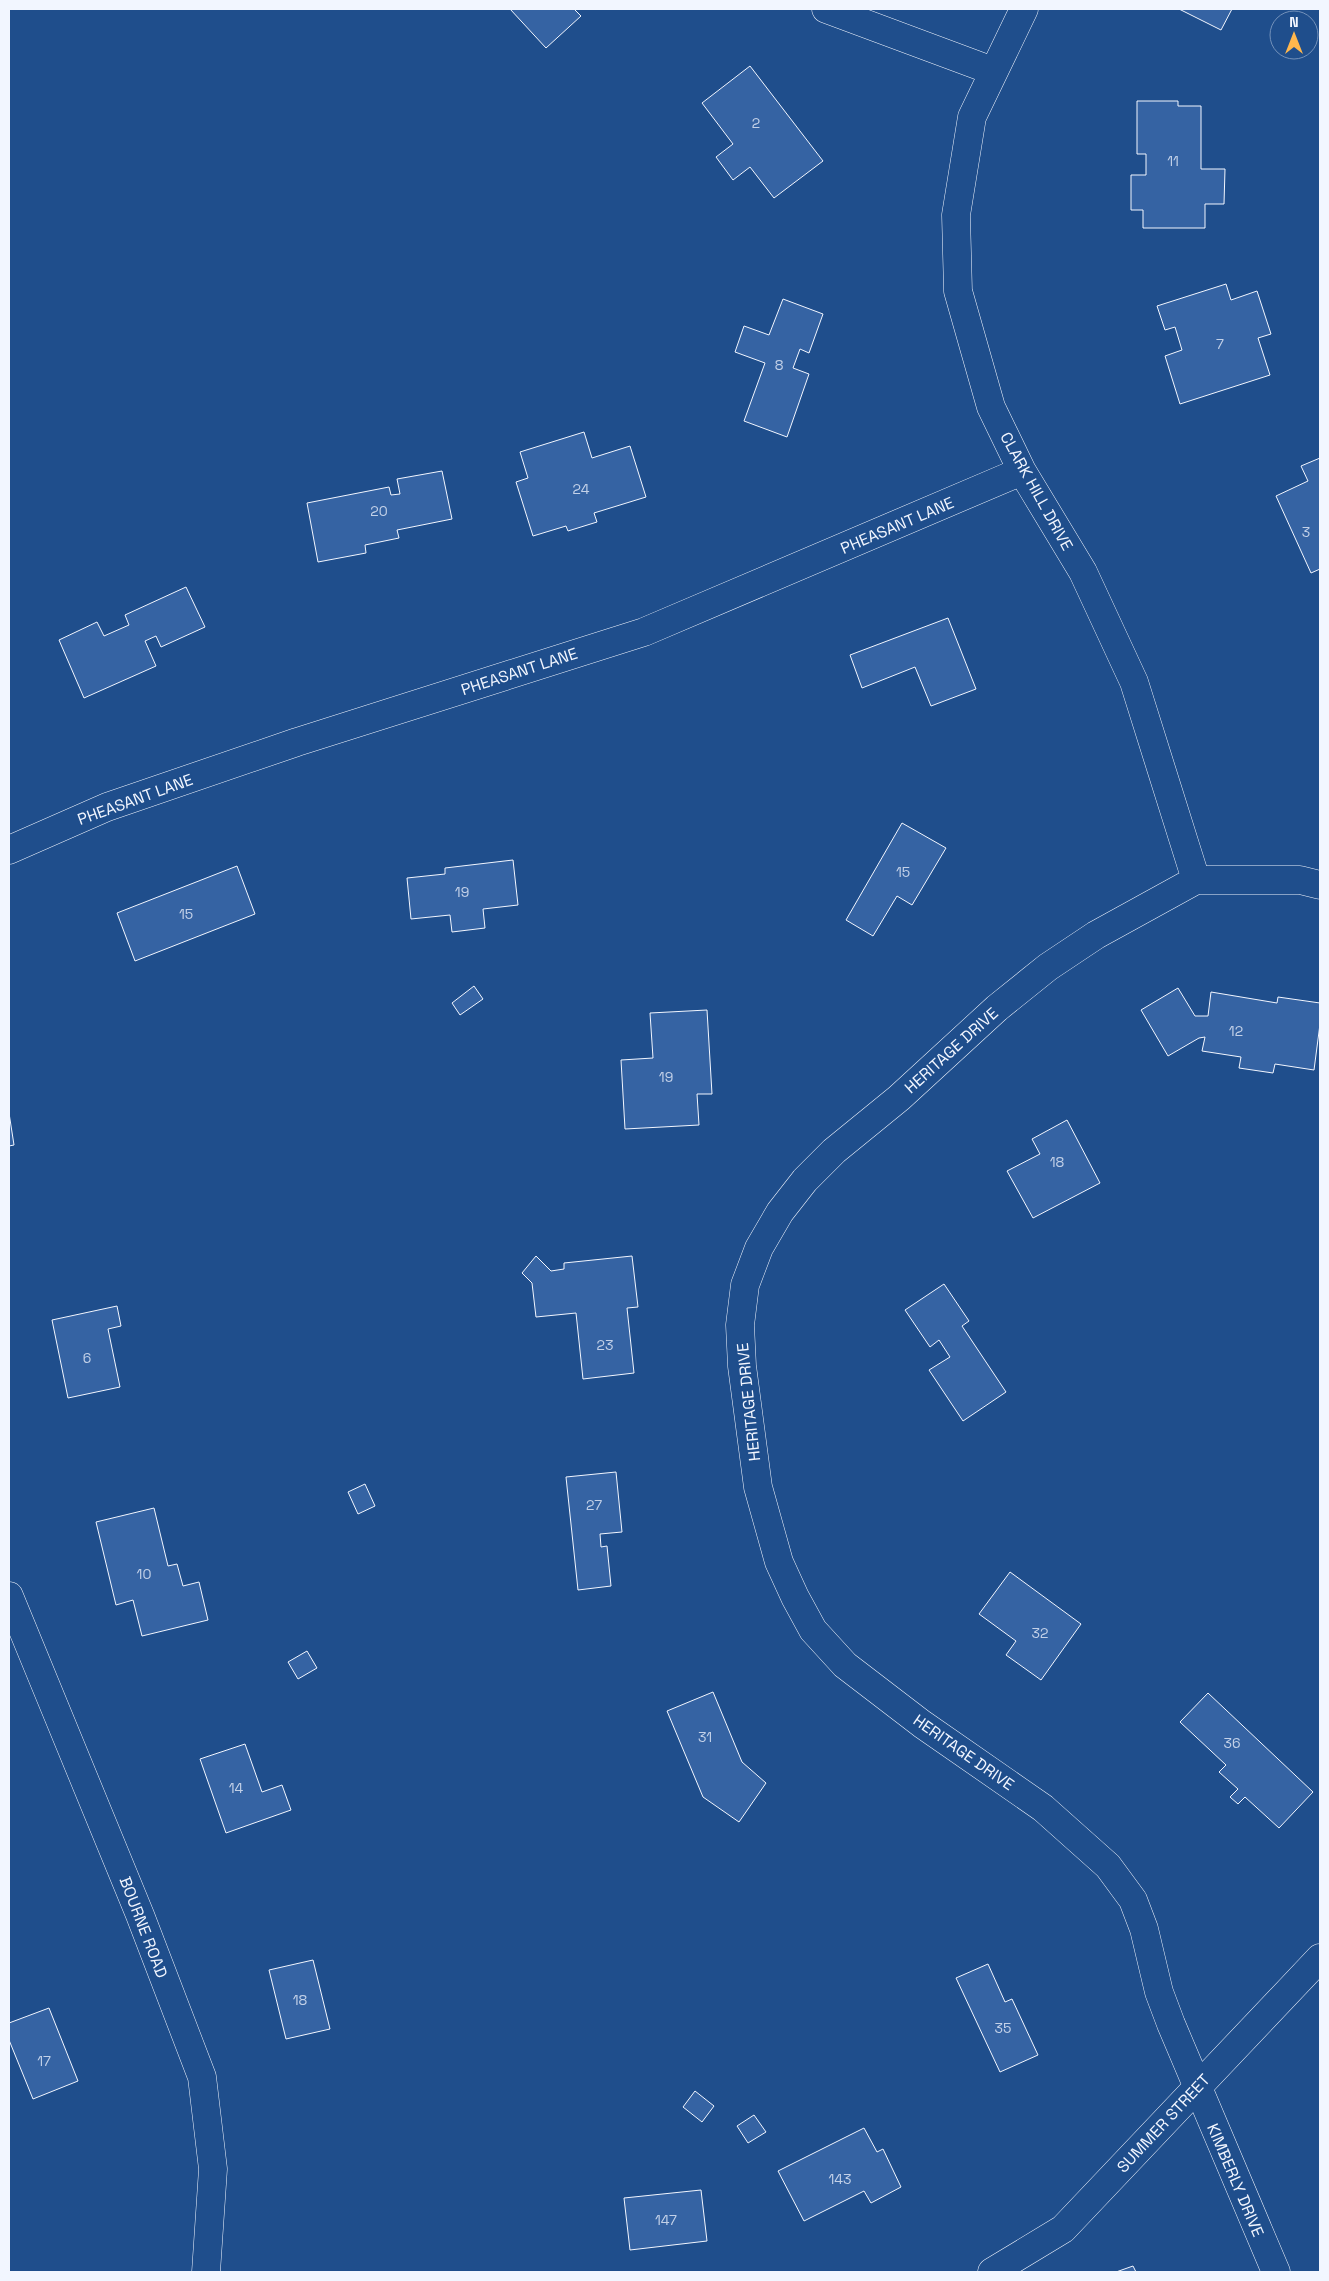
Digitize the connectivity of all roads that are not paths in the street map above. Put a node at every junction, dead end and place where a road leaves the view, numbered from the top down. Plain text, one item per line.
1 (826, 9) edge
2 (1024, 9) edge
3 (993, 71) junction
4 (1022, 471) junction
5 (9, 850) edge
6 (1196, 880) junction
7 (1320, 885) edge
8 (9, 1596) edge
9 (1320, 1958) edge
10 (1196, 2088) junction
11 (206, 2272) edge
12 (992, 2272) edge
13 (1276, 2272) edge

1 - 3 street
2 - 3 street, CLARK HILL DRIVE
3 - 4 street, CLARK HILL DRIVE
4 - 5 street, PHEASANT LANE
4 - 6 street, CLARK HILL DRIVE
6 - 7 street, HERITAGE DRIVE
6 - 10 street, HERITAGE DRIVE
8 - 11 street, BOURNE ROAD
9 - 10 street, SUMMER STREET
10 - 12 street, SUMMER STREET
10 - 13 street, KIMBERLY DRIVE

